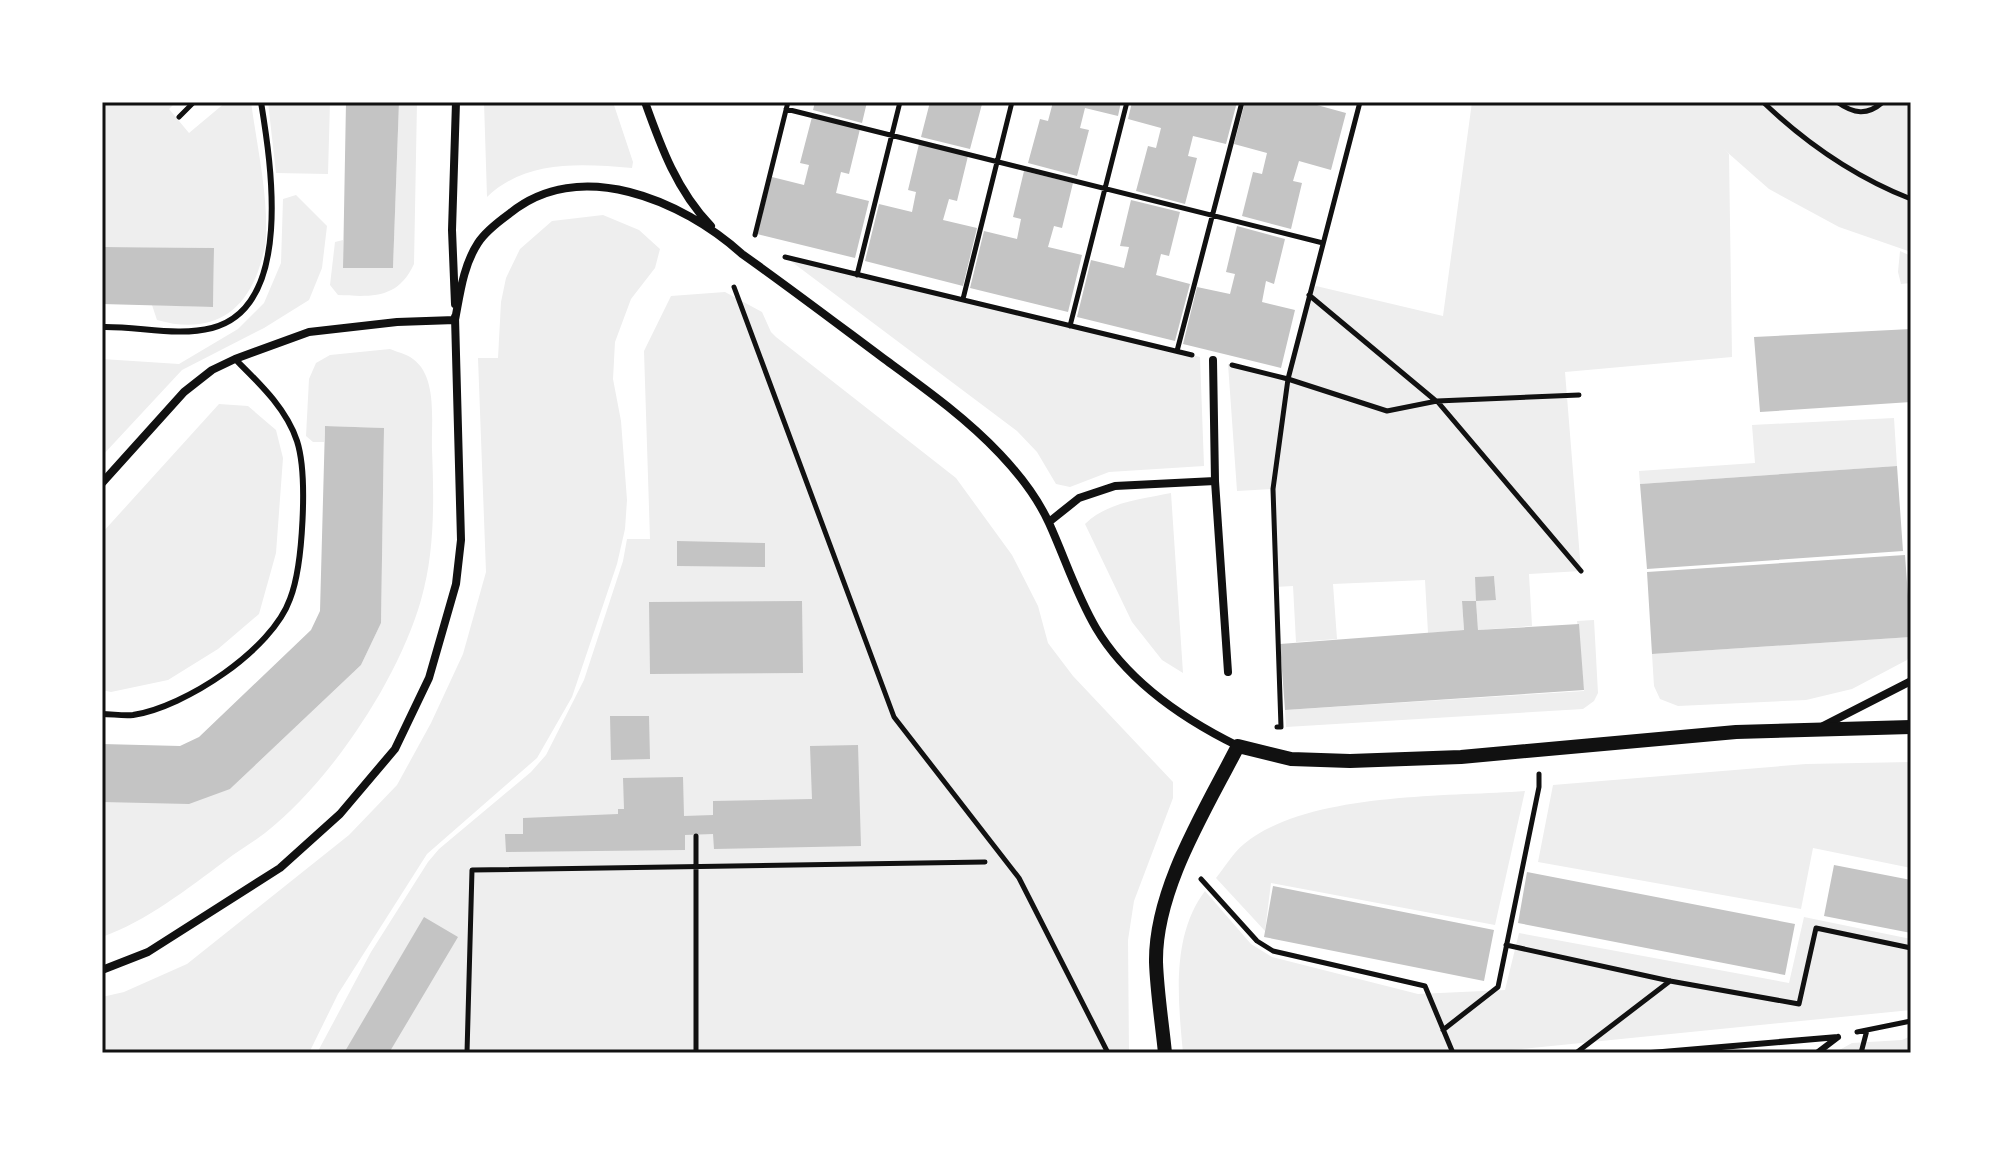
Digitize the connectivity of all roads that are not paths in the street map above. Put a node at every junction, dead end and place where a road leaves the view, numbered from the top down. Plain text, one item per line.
1 (261, 102) edge
2 (456, 102) edge
3 (645, 102) edge
4 (723, 237) junction
5 (455, 320) junction
6 (102, 327) edge
7 (235, 359) junction
8 (1213, 360) road end
9 (1215, 481) junction
10 (102, 483) edge
11 (1049, 522) junction
12 (1228, 672) dead end
13 (1911, 681) edge
14 (102, 714) edge
15 (1911, 727) edge
16 (1820, 728) junction
17 (1238, 746) junction
18 (102, 970) edge
19 (1165, 1053) edge
20 (1651, 1053) edge
21 (1817, 1053) edge

1 - 6 lane
2 - 5 street
3 - 4 street
4 - 5 street
4 - 11 street
5 - 7 street
5 - 18 street
7 - 10 street
7 - 14 lane
8 - 9 street
9 - 11 street
9 - 12 street
11 - 17 street
13 - 16 street
15 - 16 street
16 - 17 street
17 - 19 street
20 - 21 lane

